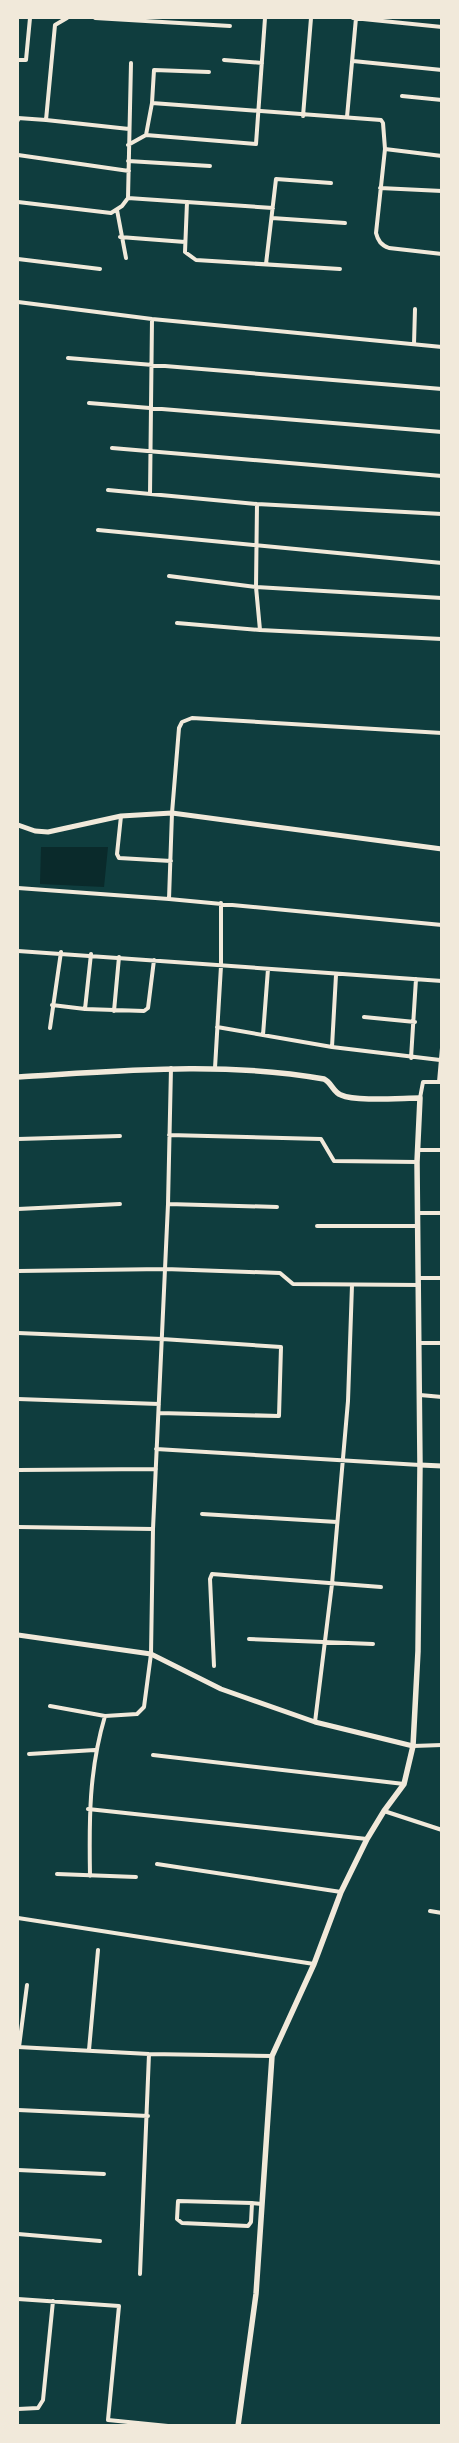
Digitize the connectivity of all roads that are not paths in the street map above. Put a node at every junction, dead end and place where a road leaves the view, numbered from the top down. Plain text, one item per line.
1 (30, 18) edge
2 (66, 18) edge
3 (95, 18) edge
4 (265, 18) edge
5 (311, 18) edge
6 (355, 18) edge
7 (230, 26) dead end
8 (442, 27) edge
9 (18, 60) edge
10 (224, 60) dead end
11 (262, 62) junction
12 (353, 62) junction
13 (131, 63) dead end
14 (442, 70) edge
15 (209, 72) dead end
16 (402, 96) dead end
17 (442, 100) edge
18 (152, 103) junction
19 (258, 110) junction
20 (303, 116) junction
21 (347, 118) junction
22 (18, 120) edge
23 (46, 120) junction
24 (128, 129) junction
25 (146, 135) junction
26 (128, 145) junction
27 (385, 149) junction
28 (18, 155) edge
29 (442, 156) edge
30 (128, 162) junction
31 (210, 166) dead end
32 (129, 171) junction
33 (332, 183) dead end
34 (380, 188) junction
35 (442, 191) edge
36 (128, 198) junction
37 (18, 202) edge
38 (187, 202) junction
39 (273, 208) junction
40 (117, 210) junction
41 (272, 218) junction
42 (345, 223) dead end
43 (120, 237) junction
44 (185, 242) junction
45 (442, 254) edge
46 (126, 258) dead end
47 (18, 259) edge
48 (266, 264) junction
49 (100, 269) dead end
50 (340, 269) dead end
51 (18, 302) edge
52 (415, 309) dead end
53 (152, 319) junction
54 (414, 344) junction
55 (442, 347) edge
56 (68, 358) dead end
57 (150, 364) junction
58 (442, 388) edge
59 (89, 403) dead end
60 (151, 407) junction
61 (442, 432) edge
62 (112, 448) dead end
63 (151, 452) junction
64 (442, 476) edge
65 (108, 490) dead end
66 (150, 494) junction
67 (257, 504) junction
68 (442, 514) edge
69 (98, 530) dead end
70 (256, 545) junction
71 (442, 563) edge
72 (169, 576) dead end
73 (256, 587) junction
74 (442, 598) edge
75 (177, 623) dead end
76 (260, 630) junction
77 (442, 639) edge
78 (442, 733) edge
79 (172, 813) junction
80 (121, 816) junction
81 (18, 825) edge
82 (442, 849) edge
83 (171, 860) junction
84 (18, 888) edge
85 (169, 899) junction
86 (221, 903) junction
87 (442, 925) edge
88 (18, 951) edge
89 (61, 952) junction
90 (91, 954) junction
91 (119, 957) junction
92 (154, 960) junction
93 (221, 966) junction
94 (268, 970) junction
95 (336, 975) junction
96 (416, 979) junction
97 (442, 981) edge
98 (52, 1005) junction
99 (86, 1009) junction
100 (114, 1012) junction
101 (364, 1017) dead end
102 (415, 1022) junction
103 (217, 1027) junction
104 (50, 1028) dead end
105 (263, 1035) junction
106 (332, 1047) junction
107 (442, 1048) edge
108 (411, 1058) junction
109 (440, 1060) junction
110 (171, 1068) junction
111 (215, 1068) junction
112 (18, 1077) edge
113 (440, 1082) edge
114 (420, 1098) junction
115 (169, 1135) junction
116 (120, 1136) dead end
117 (18, 1139) edge
118 (418, 1150) junction
119 (442, 1150) edge
120 (417, 1162) junction
121 (120, 1204) dead end
122 (168, 1204) junction
123 (276, 1207) dead end
124 (18, 1209) edge
125 (417, 1212) junction
126 (442, 1213) edge
127 (317, 1226) dead end
128 (417, 1226) junction
129 (165, 1269) junction
130 (18, 1271) edge
131 (442, 1278) edge
132 (419, 1282) junction
133 (352, 1285) junction
134 (18, 1333) edge
135 (162, 1338) junction
136 (442, 1343) edge
137 (420, 1344) junction
138 (420, 1396) junction
139 (442, 1397) edge
140 (18, 1399) edge
141 (159, 1404) junction
142 (159, 1413) junction
143 (156, 1449) junction
144 (343, 1460) junction
145 (420, 1465) junction
146 (442, 1466) edge
147 (18, 1470) edge
148 (156, 1470) junction
149 (202, 1514) dead end
150 (337, 1522) junction
151 (18, 1527) edge
152 (153, 1529) junction
153 (332, 1584) junction
154 (381, 1588) dead end
155 (18, 1636) edge
156 (249, 1639) dead end
157 (326, 1643) junction
158 (373, 1644) dead end
159 (150, 1654) junction
160 (214, 1666) dead end
161 (50, 1706) dead end
162 (105, 1716) junction
163 (315, 1722) junction
164 (413, 1746) junction
165 (442, 1746) edge
166 (95, 1750) junction
167 (29, 1754) dead end
168 (152, 1755) dead end
169 (404, 1784) junction
170 (88, 1809) junction
171 (384, 1811) junction
172 (442, 1830) edge
173 (367, 1839) junction
174 (157, 1864) dead end
175 (57, 1874) dead end
176 (90, 1876) junction
177 (136, 1877) dead end
178 (341, 1892) junction
179 (430, 1911) dead end
180 (442, 1913) edge
181 (18, 1918) edge
182 (98, 1950) dead end
183 (314, 1964) junction
184 (27, 1985) dead end
185 (18, 2047) edge
186 (89, 2050) junction
187 (149, 2054) junction
188 (272, 2056) junction
189 (18, 2110) edge
190 (148, 2116) junction
191 (18, 2170) edge
192 (104, 2174) dead end
193 (252, 2203) junction
194 (262, 2204) junction
195 (251, 2215) junction
196 (261, 2215) junction
197 (18, 2234) edge
198 (100, 2240) dead end
199 (140, 2274) dead end
200 (18, 2299) edge
201 (53, 2301) junction
202 (18, 2408) edge
203 (168, 2426) edge
204 (238, 2426) edge

1 - 9 street
2 - 23 street
3 - 7 street
4 - 11 street
5 - 20 street
6 - 8 street
6 - 12 street
10 - 11 street
11 - 19 street
12 - 14 street
12 - 21 street
13 - 24 street
15 - 18 street
16 - 17 street
18 - 19 street
18 - 25 street
19 - 20 street
19 - 25 street
20 - 21 street
21 - 27 street
22 - 23 street
23 - 24 street
24 - 26 street
25 - 26 street
26 - 30 street
27 - 29 street
27 - 34 street
28 - 32 street
30 - 31 street
30 - 32 street
32 - 36 street
33 - 39 street
34 - 35 street
34 - 45 street
36 - 38 street
36 - 40 street
37 - 40 street
38 - 39 street
38 - 44 street
39 - 41 street
40 - 43 street
41 - 42 street
41 - 48 street
43 - 44 street
43 - 46 street
44 - 48 street
47 - 49 street
48 - 50 street
51 - 53 street
52 - 54 street
53 - 54 street
53 - 57 street
54 - 55 street
56 - 57 street
57 - 58 street
57 - 60 street
59 - 60 street
60 - 61 street
60 - 63 street
62 - 63 street
63 - 64 street
63 - 66 street
65 - 66 street
66 - 67 street
67 - 68 street
67 - 70 street
69 - 70 street
70 - 71 street
70 - 73 street
72 - 73 street
73 - 74 street
73 - 76 street
75 - 76 street
76 - 77 street
78 - 79 street
79 - 80 street
79 - 82 street
79 - 83 street
80 - 81 street
80 - 83 street
83 - 85 street
84 - 85 street
85 - 86 street
86 - 87 street
86 - 93 street
88 - 89 street
89 - 90 street
89 - 98 street
90 - 91 street
90 - 99 street
91 - 92 street
91 - 100 street
92 - 93 street
92 - 100 street
93 - 94 street
93 - 103 street
94 - 95 street
94 - 105 street
95 - 96 street
95 - 106 street
96 - 97 street
96 - 102 street
98 - 99 street
98 - 104 street
99 - 100 street
101 - 102 street
102 - 108 street
103 - 105 street
103 - 111 street
105 - 106 street
106 - 108 street
107 - 109 street
108 - 109 street
109 - 113 street
110 - 111 main road
110 - 112 main road
110 - 115 street
111 - 114 main road
113 - 114 street
114 - 118 main road
115 - 120 street
115 - 122 street
116 - 117 street
118 - 119 street
118 - 120 main road
120 - 125 main road
121 - 124 street
122 - 123 street
122 - 129 street
125 - 126 street
125 - 128 main road
127 - 128 street
128 - 132 main road
129 - 130 street
129 - 133 street
129 - 135 street
131 - 132 street
132 - 133 street
132 - 137 main road
133 - 144 street
134 - 135 street
135 - 141 street
135 - 142 street
136 - 137 street
137 - 138 main road
138 - 139 street
138 - 145 main road
140 - 141 street
141 - 142 street
142 - 143 street
143 - 144 street
143 - 148 street
144 - 145 street
144 - 150 street
145 - 146 street
145 - 164 main road
147 - 148 street
148 - 152 street
149 - 150 street
150 - 153 street
151 - 152 street
152 - 159 street
153 - 154 street
153 - 157 street
153 - 160 street
155 - 159 street
156 - 157 street
157 - 158 street
157 - 163 street
159 - 162 street
159 - 163 street
161 - 162 street
162 - 166 street
163 - 164 street
164 - 165 street
164 - 169 main road
166 - 167 street
166 - 170 street
168 - 169 street
169 - 171 main road
170 - 173 street
170 - 176 street
171 - 172 street
171 - 173 main road
173 - 178 main road
174 - 178 street
175 - 176 street
176 - 177 street
178 - 183 main road
179 - 180 street
181 - 183 street
182 - 186 street
183 - 188 main road
184 - 185 street
185 - 186 street
186 - 187 street
187 - 188 street
187 - 190 street
188 - 194 main road
189 - 190 street
190 - 199 street
191 - 192 street
193 - 194 street
193 - 195 street
193 - 195 street
194 - 196 main road
195 - 196 street
196 - 204 main road
197 - 198 street
200 - 201 street
201 - 202 street
201 - 203 street

